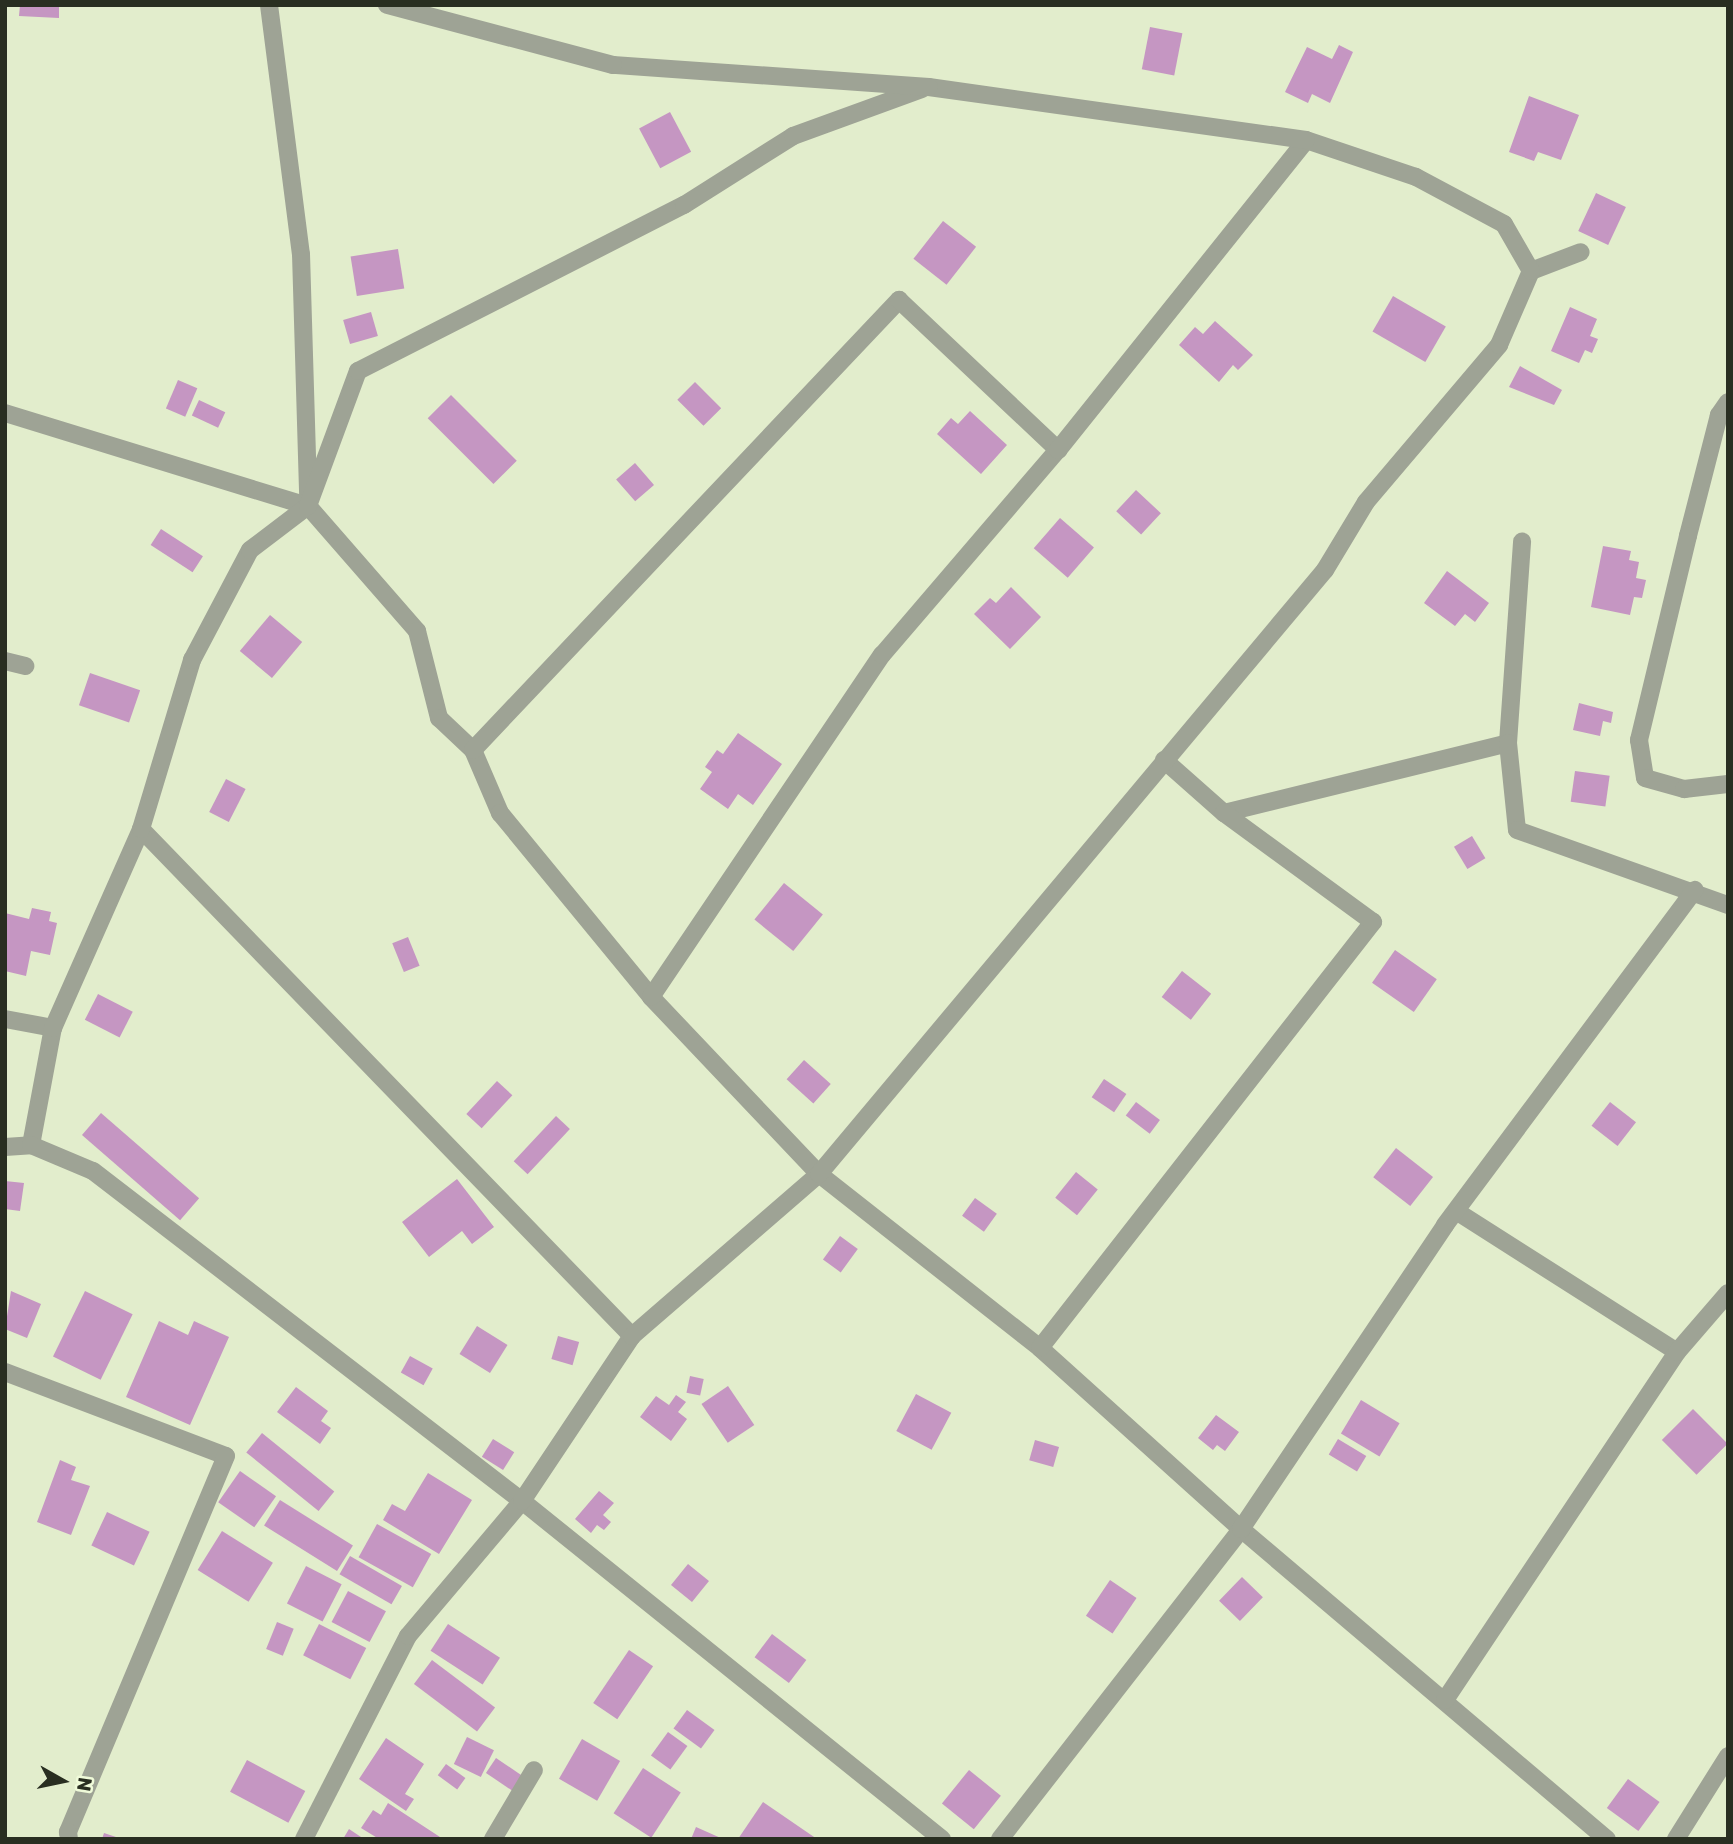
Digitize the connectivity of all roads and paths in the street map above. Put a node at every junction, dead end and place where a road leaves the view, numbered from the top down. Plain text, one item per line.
1 (269, 5) edge
2 (387, 5) edge
3 (929, 87) junction
4 (1306, 140) junction
5 (1581, 252) dead end
6 (1531, 271) junction
7 (1728, 402) edge
8 (5, 414) edge
9 (1058, 450) junction
10 (308, 506) junction
11 (1521, 541) dead end
12 (5, 661) edge
13 (25, 666) dead end
14 (1508, 743) junction
15 (473, 750) junction
16 (1164, 760) junction
17 (1728, 784) edge
18 (1224, 813) junction
19 (141, 829) junction
20 (1695, 890) junction
21 (1728, 905) edge
22 (651, 997) junction
23 (5, 1019) edge
24 (54, 1028) junction
25 (31, 1145) junction
26 (5, 1147) edge
27 (819, 1174) junction
28 (1456, 1211) junction
29 (1728, 1293) edge
30 (632, 1336) junction
31 (1040, 1348) junction
32 (1677, 1352) junction
33 (5, 1372) edge
34 (522, 1501) junction
35 (1241, 1529) junction
36 (1445, 1700) junction
37 (1728, 1757) edge
38 (534, 1770) dead end
39 (69, 1839) edge
40 (304, 1839) edge
41 (493, 1839) edge
42 (942, 1839) edge
43 (1000, 1839) edge
44 (1607, 1839) edge
45 (1676, 1839) edge

1 - 10 street
2 - 3 street
3 - 4 street
3 - 10 street
4 - 6 street
4 - 9 street
5 - 6 street
6 - 16 street
7 - 17 street
8 - 10 street
9 - 15 street
9 - 22 street
10 - 15 street
10 - 19 street
11 - 14 street
12 - 13 street
14 - 18 street
14 - 20 street
15 - 22 street
16 - 18 street
16 - 27 street
18 - 31 street
19 - 24 street
19 - 30 street
20 - 21 street
20 - 28 street
22 - 27 street
23 - 24 street
24 - 25 street
25 - 26 street
25 - 34 street
27 - 30 street
27 - 31 street
28 - 32 street
28 - 35 street
29 - 32 street
30 - 34 street
31 - 35 street
32 - 36 street
33 - 39 street
34 - 40 street
34 - 42 street
35 - 36 street
35 - 43 street
36 - 44 street
37 - 45 street
38 - 41 street

